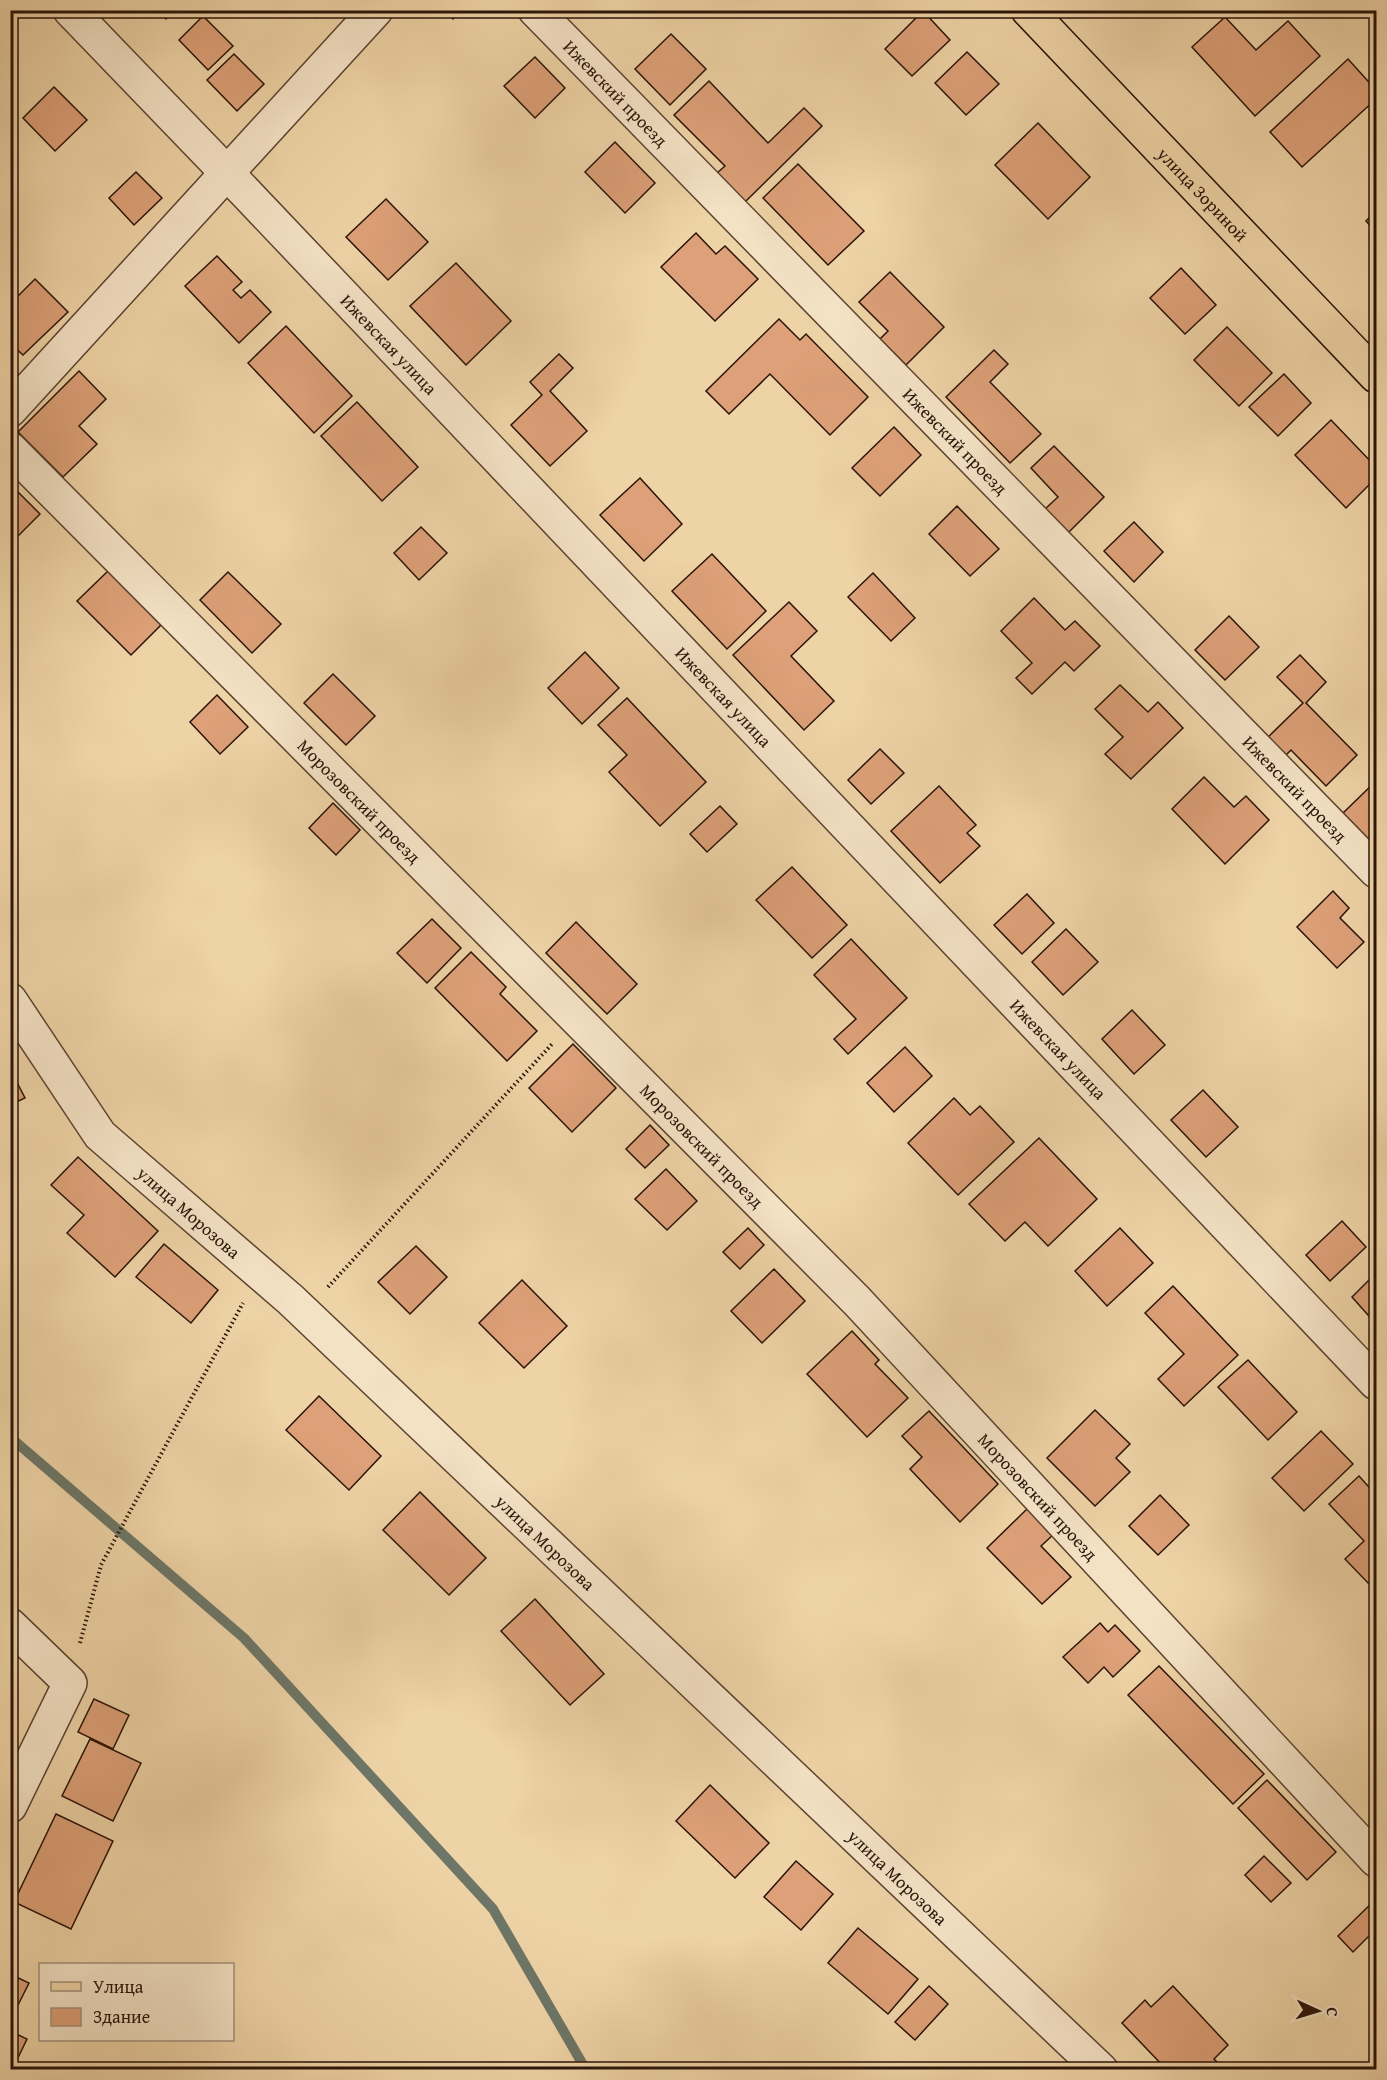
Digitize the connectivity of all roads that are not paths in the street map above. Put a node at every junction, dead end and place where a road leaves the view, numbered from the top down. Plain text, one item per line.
1 (70, 10) edge
2 (376, 10) edge
3 (535, 10) edge
4 (1028, 10) edge
5 (227, 173) junction
6 (1377, 376) edge
7 (10, 410) edge
8 (10, 448) edge
9 (1377, 871) edge
10 (10, 1000) edge
11 (1377, 1383) edge
12 (10, 1625) edge
13 (10, 1806) edge
14 (1377, 1860) edge
15 (1101, 2070) edge

1 - 5 street, Ижевская улица
2 - 5 street
3 - 9 street, Ижевский проезд
4 - 6 main road, улица Зориной
5 - 7 street
5 - 11 street, Ижевская улица
8 - 14 street, Морозовский проезд
10 - 15 street, улица Морозова
12 - 13 street

